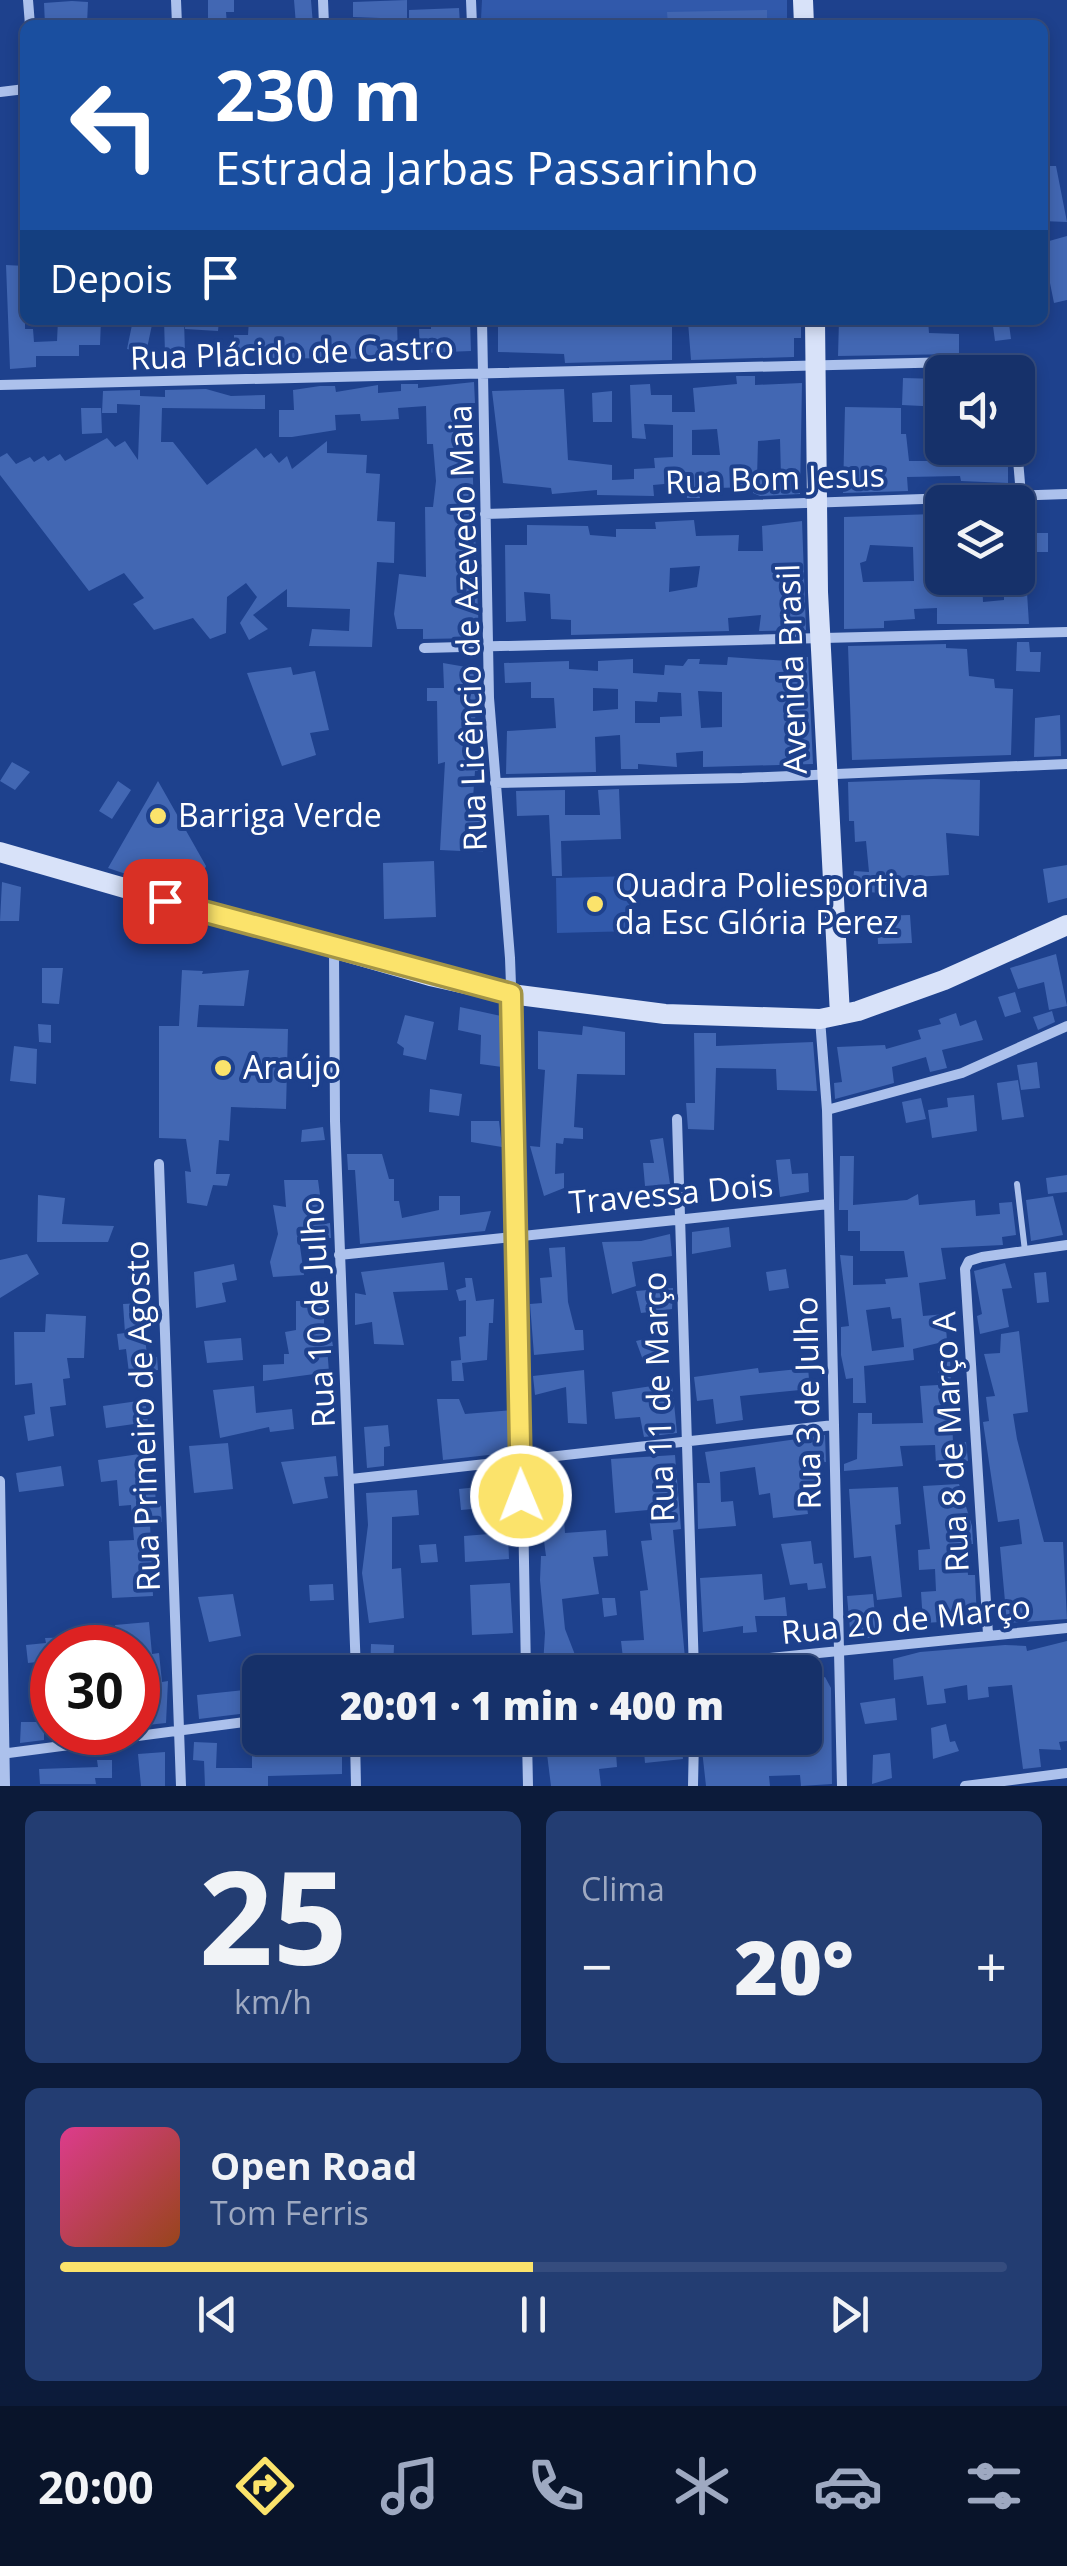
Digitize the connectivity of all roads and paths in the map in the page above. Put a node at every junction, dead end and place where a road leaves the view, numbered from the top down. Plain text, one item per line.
1 (482, 325) edge
2 (815, 325) edge
3 (925, 363) edge
4 (815, 365) junction
5 (484, 372) junction
6 (0, 385) edge
7 (1067, 494) edge
8 (1035, 495) edge
9 (925, 499) edge
10 (818, 502) junction
11 (485, 514) junction
12 (1067, 632) edge
13 (820, 638) junction
14 (424, 648) dead end
15 (490, 649) junction
16 (1067, 764) edge
17 (825, 772) junction
18 (494, 782) junction
19 (0, 852) edge
20 (1067, 926) edge
21 (334, 949) junction
22 (511, 994) junction
23 (830, 1017) junction
24 (1067, 1026) edge
25 (826, 1110) junction
26 (676, 1119) dead end
27 (159, 1164) dead end
28 (1018, 1184) dead end
29 (829, 1204) junction
30 (676, 1218) junction
31 (516, 1233) junction
32 (1067, 1245) edge
33 (1025, 1251) junction
34 (339, 1255) junction
35 (834, 1425) junction
36 (687, 1442) junction
37 (520, 1460) junction
38 (351, 1479) junction
39 (0, 1481) edge
40 (1067, 1628) edge
41 (988, 1634) junction
42 (836, 1654) junction
43 (356, 1655) edge
44 (526, 1655) edge
45 (694, 1655) edge
46 (822, 1656) edge
47 (242, 1723) edge
48 (179, 1732) junction
49 (2, 1754) edge
50 (356, 1755) edge
51 (527, 1755) edge
52 (694, 1755) edge
53 (1067, 1773) edge
54 (5, 1786) edge
55 (180, 1786) edge
56 (356, 1786) edge
57 (528, 1786) edge
58 (693, 1786) edge
59 (842, 1786) edge
60 (965, 1786) edge

1 - 5 street, Rua Licêncio de Azevedo Maia
2 - 4 street, Avenida Brasil
3 - 4 street, Rua Plácido de Castro
4 - 5 street, Rua Plácido de Castro
4 - 10 street, Avenida Brasil
5 - 6 street, Rua Plácido de Castro
5 - 11 street, Rua Licêncio de Azevedo Maia
7 - 8 street, Rua Bom Jesus
9 - 10 street, Rua Bom Jesus
10 - 11 street, Rua Bom Jesus
10 - 13 street, Avenida Brasil
11 - 15 street, Rua Licêncio de Azevedo Maia
12 - 13 street
13 - 15 street
13 - 17 street, Avenida Brasil
14 - 15 street
15 - 18 street, Rua Licêncio de Azevedo Maia
16 - 17 street
17 - 18 street
17 - 23 street, Avenida Brasil
18 - 22 street, Rua Licêncio de Azevedo Maia
19 - 21 street
20 - 23 street
21 - 22 street
21 - 34 street, Rua 10 de Julho
22 - 23 street
22 - 31 street, Rua Licêncio de Azevedo Maia
23 - 25 street, Rua 3 de Julho
24 - 25 street
25 - 29 street, Rua 3 de Julho
26 - 30 street, Rua 11 de Março
27 - 48 street, Rua Primeiro de Agosto
28 - 33 lane
29 - 30 street, Travessa Dois
29 - 35 street, Rua 3 de Julho
30 - 31 street, Travessa Dois
30 - 36 street, Rua 11 de Março
31 - 34 street, Travessa Dois
31 - 37 street, Rua Licêncio de Azevedo Maia
32 - 33 street
33 - 41 street, Rua 8 de Março A
34 - 38 street, Rua 10 de Julho
35 - 36 street
35 - 42 street, Rua 3 de Julho
36 - 37 street
36 - 45 street, Rua 11 de Março
37 - 38 street
37 - 44 street, Rua Licêncio de Azevedo Maia
38 - 43 street, Rua 10 de Julho
39 - 49 street
40 - 41 street, Rua 20 de Março
41 - 42 street, Rua 20 de Março
42 - 46 street, Rua 20 de Março
42 - 59 street, Rua 3 de Julho
47 - 48 street
48 - 49 street
48 - 55 street, Rua Primeiro de Agosto
49 - 54 street
50 - 56 street
51 - 57 street
52 - 58 street
53 - 60 street

